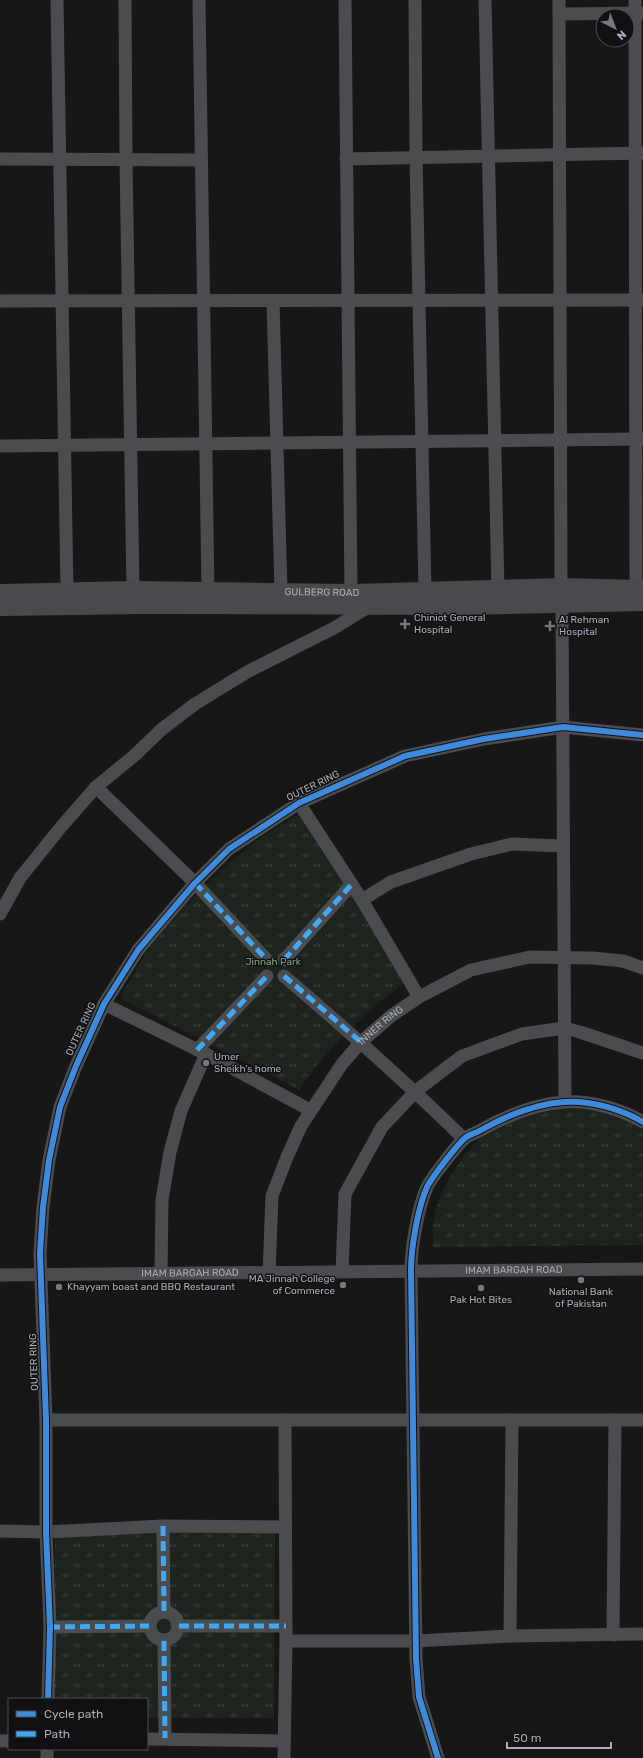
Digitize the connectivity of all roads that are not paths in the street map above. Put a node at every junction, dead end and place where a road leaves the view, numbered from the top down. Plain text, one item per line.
1 (57, 0) edge
2 (126, 0) edge
3 (198, 0) edge
4 (345, 0) edge
5 (415, 0) edge
6 (485, 0) edge
7 (559, 0) edge
8 (638, 9) edge
9 (559, 14) junction
10 (639, 154) edge
11 (560, 155) junction
12 (489, 156) junction
13 (416, 158) junction
14 (0, 159) edge
15 (60, 159) junction
16 (346, 159) junction
17 (126, 160) junction
18 (200, 160) junction
19 (348, 300) junction
20 (419, 300) junction
21 (492, 300) junction
22 (561, 300) junction
23 (639, 300) edge
24 (0, 301) edge
25 (62, 301) junction
26 (128, 301) junction
27 (203, 301) junction
28 (273, 301) junction
29 (561, 440) junction
30 (639, 440) edge
31 (495, 441) junction
32 (350, 442) junction
33 (422, 442) junction
34 (206, 444) junction
35 (278, 444) junction
36 (65, 445) junction
37 (130, 445) junction
38 (0, 446) edge
39 (133, 590) junction
40 (425, 590) junction
41 (498, 590) junction
42 (67, 591) junction
43 (208, 591) junction
44 (281, 591) junction
45 (392, 592) junction
46 (0, 593) edge
47 (352, 593) junction
48 (641, 594) edge
49 (562, 596) junction
50 (373, 605) junction
51 (0, 607) edge
52 (563, 727) junction
53 (643, 735) edge
54 (96, 787) junction
55 (299, 803) junction
56 (563, 846) junction
57 (195, 883) junction
58 (352, 884) junction
59 (362, 900) junction
60 (0, 914) edge
61 (564, 957) junction
62 (267, 960) junction
63 (284, 960) junction
64 (643, 968) edge
65 (267, 976) junction
66 (284, 976) junction
67 (419, 997) junction
68 (104, 1004) junction
69 (564, 1028) junction
70 (361, 1042) junction
71 (201, 1052) junction
72 (643, 1053) edge
73 (416, 1091) junction
74 (565, 1102) junction
75 (310, 1110) junction
76 (643, 1122) edge
77 (464, 1139) junction
78 (643, 1269) edge
79 (411, 1270) junction
80 (342, 1271) junction
81 (269, 1272) junction
82 (162, 1273) junction
83 (41, 1274) junction
84 (0, 1275) edge
85 (46, 1420) junction
86 (285, 1420) junction
87 (412, 1420) junction
88 (512, 1420) junction
89 (615, 1420) junction
90 (643, 1420) edge
91 (163, 1526) junction
92 (285, 1527) junction
93 (0, 1531) edge
94 (46, 1532) junction
95 (164, 1611) junction
96 (149, 1626) junction
97 (180, 1626) junction
98 (286, 1626) junction
99 (50, 1627) junction
100 (643, 1634) edge
101 (613, 1635) junction
102 (510, 1636) junction
103 (286, 1640) junction
104 (164, 1641) junction
105 (416, 1641) junction
106 (48, 1698) edge
107 (165, 1738) junction
108 (148, 1739) edge
109 (284, 1741) junction
110 (284, 1758) edge
111 (438, 1758) edge

1 - 15 street
2 - 17 street
3 - 18 street
4 - 16 street
5 - 13 street
6 - 12 street
7 - 9 street
8 - 9 street
8 - 10 street
9 - 11 street
10 - 11 street
10 - 23 street
11 - 12 street
11 - 22 street
12 - 13 street
12 - 21 street
13 - 16 street
13 - 20 street
14 - 15 street
15 - 17 street
15 - 25 street
16 - 19 street
17 - 18 street
17 - 26 street
18 - 27 street
19 - 20 street
19 - 28 street
19 - 32 street
20 - 21 street
20 - 33 street
21 - 22 street
21 - 31 street
22 - 23 street
22 - 29 street
23 - 30 street
24 - 25 street
25 - 26 street
25 - 36 street
26 - 27 street
26 - 37 street
27 - 28 street
27 - 34 street
28 - 35 street
29 - 30 street
29 - 31 street
29 - 49 street
30 - 48 street
31 - 33 street
31 - 41 street
32 - 33 street
32 - 35 street
32 - 47 street
33 - 40 street
34 - 35 street
34 - 37 street
34 - 43 street
35 - 44 street
36 - 37 street
36 - 38 street
36 - 42 street
37 - 39 street
39 - 42 main road, GULBERG ROAD
39 - 43 main road, GULBERG ROAD
40 - 41 main road, GULBERG ROAD
40 - 45 main road, GULBERG ROAD
41 - 49 main road, GULBERG ROAD
42 - 46 main road, GULBERG ROAD
43 - 44 main road, GULBERG ROAD
44 - 47 main road, GULBERG ROAD
45 - 47 main road, GULBERG ROAD
45 - 50 street
48 - 49 main road, GULBERG ROAD
49 - 50 main road, GULBERG ROAD
49 - 52 street
50 - 51 main road, GULBERG ROAD
50 - 54 street
52 - 53 street, OUTER RING
52 - 55 street, OUTER RING
52 - 56 street
54 - 57 street
54 - 60 street
55 - 57 street, OUTER RING
55 - 58 street
56 - 59 street
56 - 61 street
57 - 62 street
57 - 68 street, OUTER RING
58 - 59 street
58 - 63 street
59 - 67 street
61 - 64 street, INNER RING
61 - 67 street, INNER RING
61 - 69 street
62 - 63 street
62 - 65 street
63 - 66 street
65 - 66 street
65 - 71 street
66 - 70 street
67 - 70 street, INNER RING
68 - 71 street
68 - 83 street, OUTER RING
69 - 72 street
69 - 73 street
69 - 74 street
70 - 73 street
70 - 75 street, INNER RING
71 - 75 street
71 - 82 street
73 - 77 street
73 - 80 street
74 - 76 street
74 - 77 street
75 - 81 street, INNER RING
77 - 79 street
78 - 79 street, IMAM BARGAH ROAD
79 - 80 street, IMAM BARGAH ROAD
79 - 87 street
80 - 81 street, IMAM BARGAH ROAD
81 - 82 street, IMAM BARGAH ROAD
82 - 83 street, IMAM BARGAH ROAD
83 - 84 street, IMAM BARGAH ROAD
83 - 85 street, OUTER RING
85 - 86 street
85 - 94 street, OUTER RING
86 - 87 street
86 - 92 street
87 - 88 street
87 - 105 street
88 - 89 street
88 - 102 street
89 - 90 street
89 - 101 street
91 - 92 street
91 - 94 street
91 - 95 street
92 - 98 street
93 - 94 street
94 - 99 street, OUTER RING
95 - 96 street
95 - 97 street
96 - 99 street
96 - 104 street
97 - 98 street
97 - 104 street
98 - 103 street
99 - 106 street, OUTER RING
100 - 101 street
101 - 102 street
102 - 105 street
103 - 105 street
103 - 109 street
104 - 107 street
105 - 111 street
107 - 108 street
107 - 109 street
109 - 110 street

